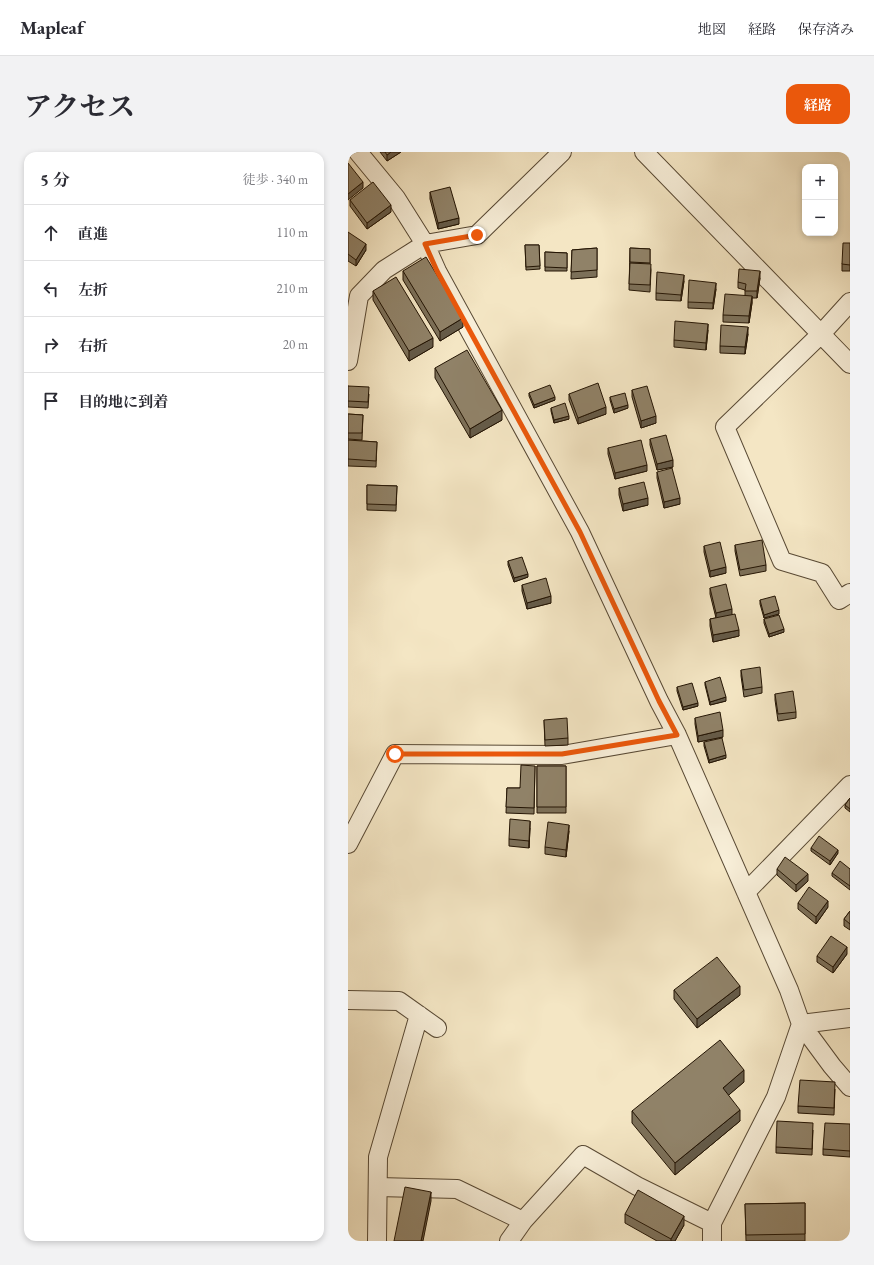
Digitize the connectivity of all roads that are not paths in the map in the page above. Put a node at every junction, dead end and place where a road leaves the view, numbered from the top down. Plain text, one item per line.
1 (358, 152) edge
2 (562, 152) edge
3 (644, 152) edge
4 (425, 244) junction
5 (850, 302) edge
6 (821, 334) junction
7 (348, 361) edge
8 (850, 364) edge
9 (850, 593) edge
10 (677, 735) junction
11 (850, 785) edge
12 (348, 844) edge
13 (746, 892) junction
14 (348, 1000) edge
15 (419, 1015) junction
16 (850, 1018) edge
17 (801, 1024) junction
18 (437, 1028) dead end
19 (850, 1087) edge
20 (378, 1187) junction
21 (523, 1221) junction
22 (712, 1223) junction
23 (377, 1241) edge
24 (509, 1241) edge
25 (712, 1241) edge

1 - 4 street
2 - 4 street
3 - 6 street
4 - 7 street
4 - 10 street
5 - 6 street
6 - 8 street
6 - 9 street
10 - 12 street
10 - 13 street
11 - 13 street
13 - 17 street
14 - 15 street
15 - 18 street
15 - 20 street
16 - 17 street
17 - 19 street
17 - 22 street
20 - 21 street
20 - 23 street
21 - 22 street
21 - 24 street
22 - 25 street

